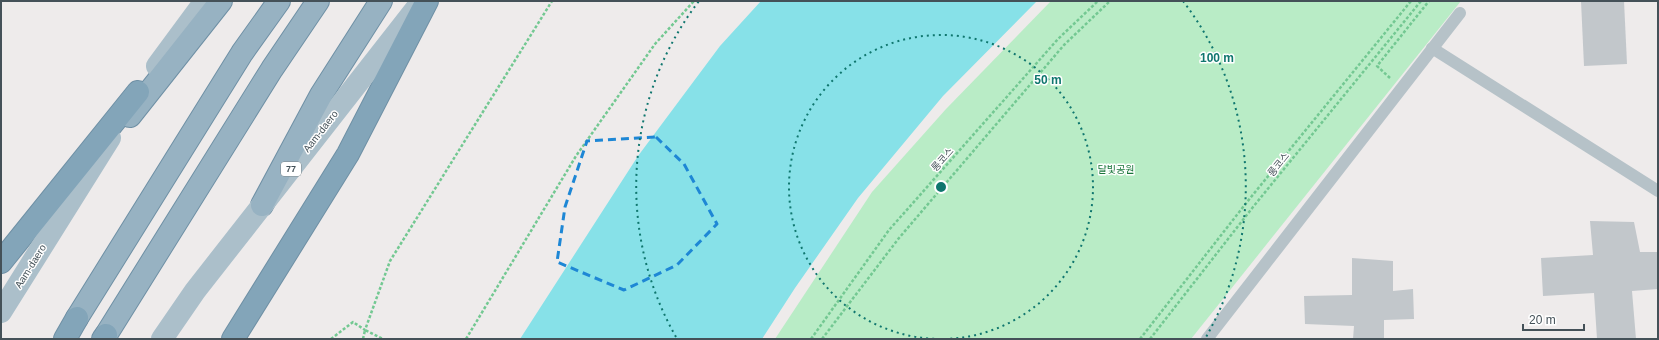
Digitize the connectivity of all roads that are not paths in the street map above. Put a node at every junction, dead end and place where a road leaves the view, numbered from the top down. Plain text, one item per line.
1 (205, 1) edge
2 (221, 1) edge
3 (279, 1) edge
4 (318, 1) edge
5 (381, 1) edge
6 (422, 1) edge
7 (427, 1) edge
8 (1460, 13) dead end
9 (1432, 48) junction
10 (138, 92) junction
11 (101, 153) junction
12 (1658, 191) edge
13 (262, 205) junction
14 (1, 262) edge
15 (1, 312) edge
16 (105, 337) edge
17 (65, 339) edge
18 (162, 339) edge
19 (233, 339) edge
20 (1206, 339) edge

1 - 10 main road, Aam-daero
2 - 11 highway
3 - 17 highway
4 - 16 highway
5 - 13 highway
6 - 13 main road, Aam-daero / 77
7 - 19 highway
8 - 9 street
9 - 12 street
9 - 20 street
10 - 11 main road, Aam-daero
10 - 14 highway
11 - 15 main road, Aam-daero
13 - 18 main road, Aam-daero / 77

